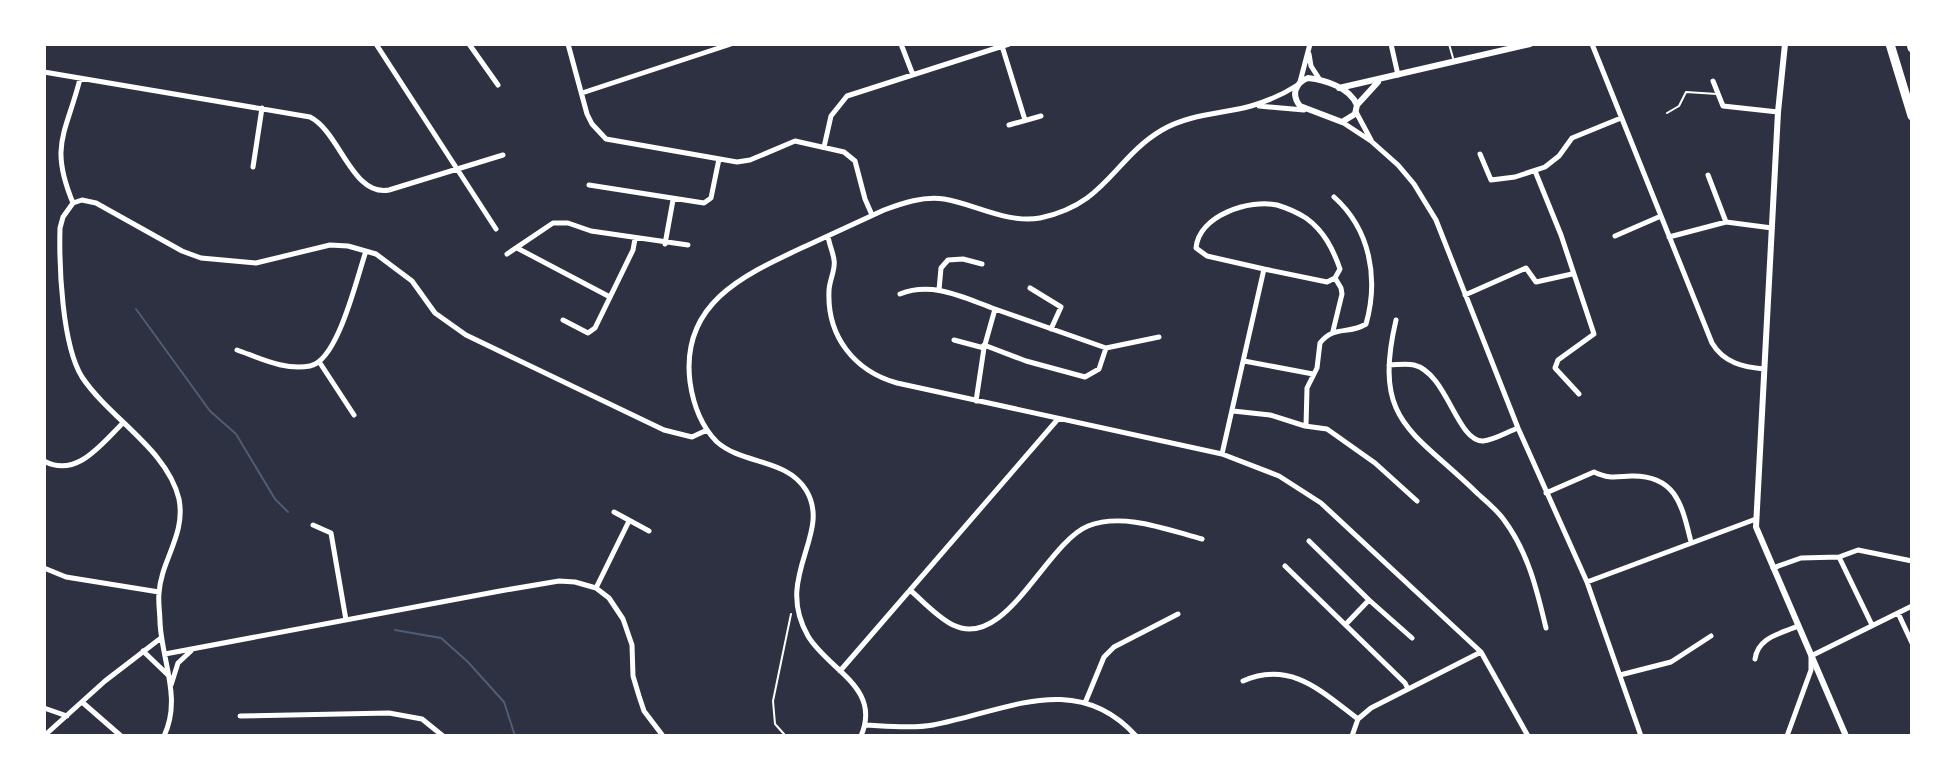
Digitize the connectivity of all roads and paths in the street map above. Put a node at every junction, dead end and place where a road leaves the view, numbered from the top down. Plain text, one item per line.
1 (376, 44) edge
2 (469, 44) edge
3 (568, 44) edge
4 (731, 44) edge
5 (901, 44) edge
6 (1009, 44) edge
7 (1391, 44) edge
8 (1449, 44) edge
9 (1489, 44) edge
10 (1530, 44) edge
11 (1592, 44) edge
12 (1788, 44) edge
13 (1890, 44) edge
14 (1002, 46) junction
15 (1310, 46) edge
16 (1492, 53) junction
17 (1454, 63) junction
18 (44, 72) edge
19 (913, 75) junction
20 (1398, 76) junction
21 (80, 79) junction
22 (1320, 80) junction
23 (1381, 80) junction
24 (1713, 81) dead end
25 (1298, 84) junction
26 (498, 85) dead end
27 (1339, 88) junction
28 (582, 93) junction
29 (1719, 95) junction
30 (1250, 106) junction
31 (262, 108) junction
32 (1357, 108) junction
33 (1306, 110) junction
34 (1778, 112) junction
35 (1667, 113) dead end
36 (1041, 116) dead end
37 (1912, 116) edge
38 (1621, 118) junction
39 (1025, 120) junction
40 (1342, 122) junction
41 (1009, 125) dead end
42 (1371, 141) junction
43 (824, 147) junction
44 (1480, 154) dead end
45 (503, 155) dead end
46 (719, 159) junction
47 (253, 167) dead end
48 (457, 167) junction
49 (1535, 171) junction
50 (1708, 175) dead end
51 (589, 185) dead end
52 (1334, 197) dead end
53 (673, 200) junction
54 (73, 203) junction
55 (872, 215) junction
56 (1661, 216) junction
57 (1726, 222) junction
58 (1772, 228) junction
59 (496, 229) dead end
60 (828, 236) junction
61 (1615, 236) dead end
62 (1669, 237) junction
63 (635, 238) junction
64 (665, 244) junction
65 (688, 245) dead end
66 (517, 248) junction
67 (366, 251) junction
68 (507, 254) dead end
69 (982, 264) dead end
70 (1264, 269) junction
71 (1572, 274) junction
72 (1335, 278) junction
73 (1030, 288) dead end
74 (939, 290) junction
75 (900, 294) dead end
76 (1465, 295) junction
77 (610, 297) junction
78 (995, 309) junction
79 (563, 320) dead end
80 (1396, 320) dead end
81 (1051, 329) junction
82 (1333, 331) junction
83 (1159, 337) dead end
84 (954, 340) dead end
85 (984, 346) junction
86 (1106, 348) junction
87 (237, 350) dead end
88 (1244, 361) junction
89 (320, 363) junction
90 (1389, 365) junction
91 (1764, 369) junction
92 (1313, 374) junction
93 (1579, 394) dead end
94 (976, 401) junction
95 (1233, 411) junction
96 (354, 415) dead end
97 (1058, 419) junction
98 (123, 423) junction
99 (1306, 426) junction
100 (1518, 428) junction
101 (707, 430) junction
102 (1222, 454) junction
103 (44, 461) edge
104 (1546, 493) junction
105 (1417, 501) dead end
106 (614, 512) dead end
107 (1756, 519) junction
108 (629, 521) junction
109 (313, 525) dead end
110 (649, 531) dead end
111 (1202, 539) dead end
112 (1309, 541) dead end
113 (1691, 542) junction
114 (1839, 557) junction
115 (1912, 561) edge
116 (1285, 566) dead end
117 (44, 568) edge
118 (1773, 568) junction
119 (1587, 582) junction
120 (596, 588) junction
121 (910, 590) junction
122 (159, 592) junction
123 (1369, 600) junction
124 (1912, 606) edge
125 (1898, 613) junction
126 (791, 614) dead end
127 (1178, 614) dead end
128 (346, 620) junction
129 (1347, 623) junction
130 (1872, 625) junction
131 (1798, 626) junction
132 (1546, 628) dead end
133 (1711, 636) dead end
134 (161, 638) junction
135 (1412, 638) dead end
136 (1912, 643) edge
137 (196, 647) junction
138 (143, 651) junction
139 (1481, 652) junction
140 (165, 654) junction
141 (1811, 656) junction
142 (1755, 659) dead end
143 (840, 671) junction
144 (1620, 675) junction
145 (168, 676) junction
146 (1243, 681) dead end
147 (171, 686) junction
148 (1408, 689) junction
149 (82, 702) junction
150 (1085, 703) junction
151 (44, 708) edge
152 (67, 716) junction
153 (240, 716) dead end
154 (1358, 719) junction
155 (865, 725) junction
156 (784, 734) edge
157 (44, 736) edge
158 (121, 736) edge
159 (164, 736) edge
160 (443, 736) edge
161 (663, 736) edge
162 (861, 736) edge
163 (1136, 736) edge
164 (1352, 736) edge
165 (1528, 736) edge
166 (1641, 736) edge
167 (1787, 736) edge
168 (1846, 736) edge

1 - 48 street
2 - 26 street
3 - 28 street
4 - 28 street
5 - 19 street
6 - 14 street
7 - 20 street
8 - 17 lane
9 - 16 lane
10 - 16 street
11 - 38 street
12 - 34 street
13 - 37 highway
14 - 19 street
14 - 39 street
15 - 22 street
15 - 25 street
16 - 17 street
17 - 20 street
18 - 21 street
19 - 43 street
20 - 23 street
21 - 31 street
21 - 54 street
22 - 25 street
22 - 27 street
23 - 27 street
23 - 32 street
24 - 29 street
25 - 30 street
25 - 33 street
27 - 32 street
28 - 46 street
29 - 34 street
29 - 35 lane
30 - 33 street
30 - 55 street
31 - 47 street
31 - 48 street
32 - 40 street
32 - 42 street
33 - 40 street
34 - 58 street
36 - 39 street
38 - 49 street
38 - 56 street
39 - 41 street
40 - 42 street
42 - 76 street
43 - 46 street
43 - 55 street
44 - 49 street
45 - 48 street
46 - 53 street
48 - 59 street
49 - 71 street
50 - 57 street
51 - 53 street
52 - 82 street
53 - 64 street
54 - 67 street
54 - 98 street
55 - 60 street
56 - 61 street
56 - 62 street
57 - 58 street
57 - 62 street
58 - 91 street
60 - 94 street
60 - 101 street
62 - 91 street
63 - 64 street
63 - 66 street
63 - 77 street
64 - 65 street
66 - 68 street
66 - 77 street
67 - 89 street
67 - 101 street
69 - 74 street
70 - 72 street
70 - 72 street
70 - 88 street
71 - 76 street
71 - 93 street
72 - 82 street
73 - 81 street
74 - 75 street
74 - 78 street
76 - 100 street
77 - 79 street
78 - 81 street
78 - 85 street
80 - 90 street
81 - 86 street
82 - 92 street
83 - 86 street
84 - 85 street
85 - 86 street
85 - 94 street
87 - 89 street
88 - 92 street
88 - 95 street
89 - 96 street
90 - 100 street
90 - 132 street
91 - 107 street
92 - 99 street
94 - 97 street
95 - 99 street
95 - 102 street
97 - 102 street
97 - 121 street
98 - 103 street
98 - 122 street
99 - 105 street
100 - 104 street
101 - 143 street
102 - 139 street
104 - 113 street
104 - 119 street
106 - 108 street
107 - 113 street
107 - 118 street
108 - 110 street
108 - 120 street
109 - 128 street
111 - 121 street
112 - 123 street
113 - 119 street
114 - 115 street
114 - 118 street
114 - 130 street
116 - 129 street
117 - 122 street
118 - 131 street
119 - 144 street
120 - 128 street
120 - 161 street
121 - 143 street
122 - 134 street
123 - 129 street
123 - 135 street
124 - 125 street
125 - 130 street
125 - 136 street
126 - 156 lane
127 - 150 street
128 - 137 street
129 - 148 street
130 - 141 street
131 - 141 street
131 - 142 street
133 - 144 street
134 - 138 street
134 - 140 street
137 - 140 street
137 - 147 street
138 - 145 street
138 - 149 street
139 - 148 street
139 - 165 street
140 - 145 street
141 - 167 street
141 - 168 street
143 - 155 street
144 - 166 street
145 - 147 street
146 - 154 street
147 - 159 street
148 - 154 street
149 - 152 street
149 - 158 street
150 - 155 street
150 - 163 street
151 - 152 street
152 - 157 street
153 - 160 street
154 - 164 street
155 - 162 street

